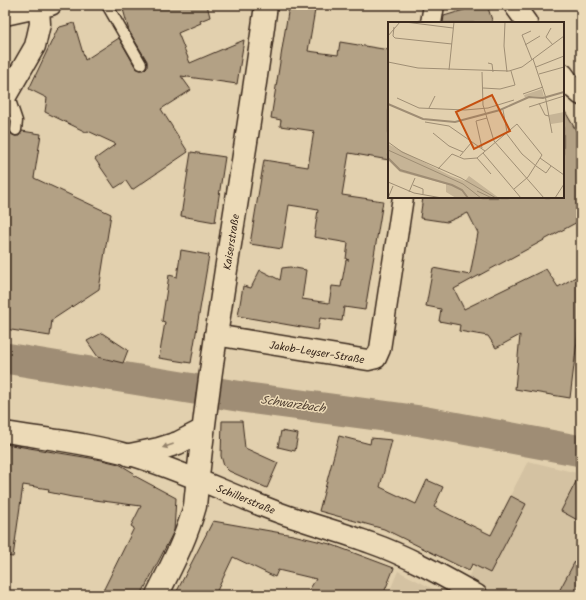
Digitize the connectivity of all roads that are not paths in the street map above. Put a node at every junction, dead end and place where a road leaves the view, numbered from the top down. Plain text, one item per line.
1 (107, 5) edge
2 (266, 5) edge
3 (434, 5) edge
4 (514, 5) edge
5 (45, 6) edge
6 (5, 15) edge
7 (431, 22) edge
8 (525, 22) edge
9 (141, 64) dead end
10 (564, 75) edge
11 (581, 95) edge
12 (7, 96) edge
13 (16, 130) dead end
14 (403, 198) edge
15 (216, 336) junction
16 (203, 427) junction
17 (5, 432) edge
18 (130, 455) junction
19 (197, 479) junction
20 (157, 595) edge
21 (477, 595) edge

1 - 9 lane
2 - 15 street, Kaiserstraße
3 - 7 street
4 - 8 street
5 - 6 street
5 - 12 street
10 - 11 street
12 - 13 lane
14 - 15 street, Jakob-Leyser-Straße
15 - 16 street, Kaiserstraße
16 -> 18 street
16 - 19 street, Kaiserstraße
17 - 18 street, Schillerstraße
18 - 19 street, Schillerstraße
19 - 20 street, Kaiserstraße
19 - 21 street, Schillerstraße

